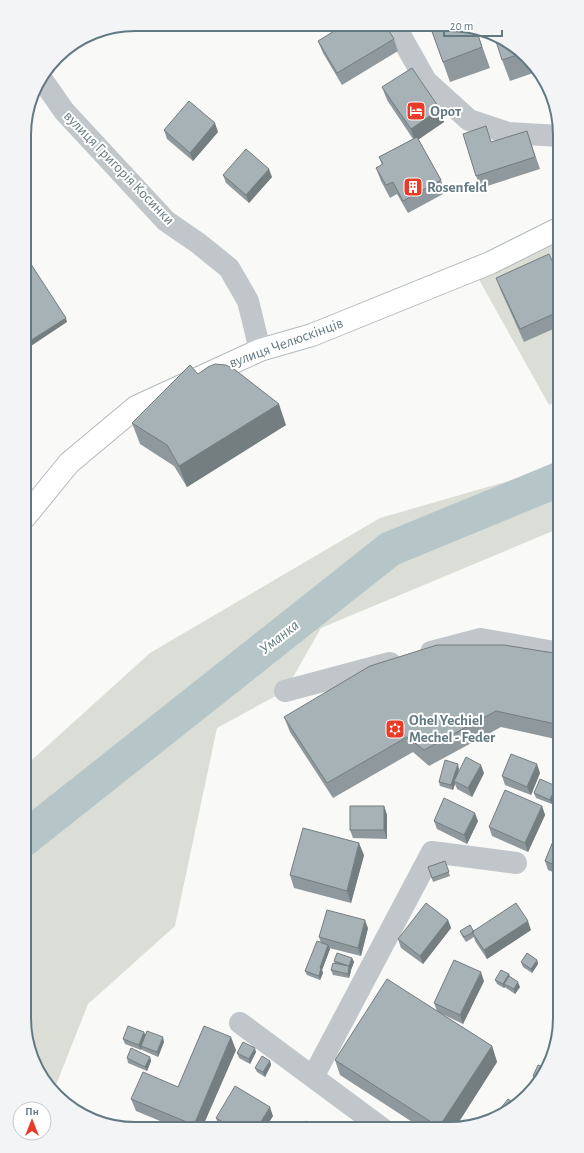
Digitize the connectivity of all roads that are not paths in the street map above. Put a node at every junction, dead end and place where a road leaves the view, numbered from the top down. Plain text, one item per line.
1 (398, 31) edge
2 (45, 83) edge
3 (553, 135) edge
4 (553, 232) edge
5 (260, 350) junction
6 (31, 509) edge
7 (553, 652) edge
8 (285, 691) dead end
9 (516, 863) dead end
10 (240, 1023) dead end
11 (313, 1077) junction
12 (374, 1122) edge

1 - 3 street
2 - 5 street, вулиця Григорія Косинки
4 - 5 main road, вулиця Челюскінців
5 - 6 main road, вулиця Челюскінців
7 - 8 street
9 - 11 street
10 - 11 street
11 - 12 street

